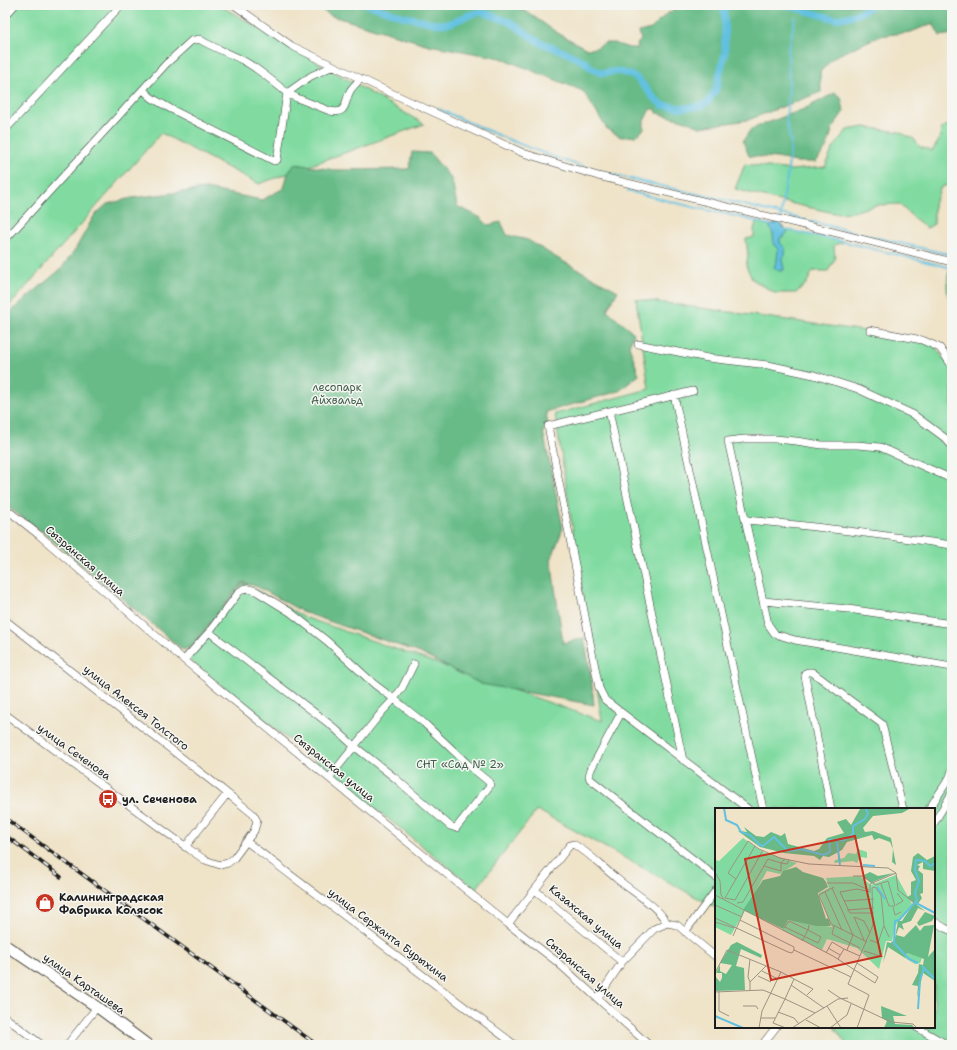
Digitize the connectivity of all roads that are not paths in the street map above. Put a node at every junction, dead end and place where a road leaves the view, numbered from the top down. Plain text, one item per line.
1 (15, 5) edge
2 (121, 5) edge
3 (234, 5) edge
4 (5, 16) edge
5 (333, 66) junction
6 (360, 79) junction
7 (142, 90) junction
8 (288, 93) junction
9 (5, 130) edge
10 (5, 240) edge
11 (952, 262) edge
12 (870, 330) dead end
13 (638, 344) dead end
14 (952, 366) edge
15 (693, 391) dead end
16 (674, 395) junction
17 (610, 411) junction
18 (952, 446) edge
19 (952, 479) edge
20 (5, 508) edge
21 (745, 520) junction
22 (952, 546) edge
23 (763, 601) junction
24 (5, 620) edge
25 (952, 624) edge
26 (209, 632) junction
27 (184, 660) junction
28 (414, 664) dead end
29 (952, 667) edge
30 (394, 699) junction
31 (621, 712) junction
32 (5, 714) edge
33 (354, 746) junction
34 (683, 760) junction
35 (952, 770) edge
36 (329, 778) junction
37 (952, 793) edge
38 (227, 794) junction
39 (747, 808) edge
40 (762, 808) edge
41 (831, 808) edge
42 (903, 808) edge
43 (930, 808) edge
44 (935, 821) edge
45 (247, 842) junction
46 (185, 847) junction
47 (715, 876) edge
48 (536, 890) junction
49 (715, 891) edge
50 (667, 922) junction
51 (935, 922) edge
52 (508, 924) junction
53 (952, 931) edge
54 (685, 932) junction
55 (5, 945) edge
56 (715, 956) edge
57 (622, 962) junction
58 (598, 998) junction
59 (97, 1007) junction
60 (5, 1017) edge
61 (775, 1028) edge
62 (918, 1028) edge
63 (42, 1045) edge
64 (67, 1045) edge
65 (148, 1045) edge
66 (515, 1045) edge
67 (648, 1045) edge
68 (762, 1045) edge
69 (948, 1045) edge

1 - 4 street
2 - 9 street
3 - 5 street
5 - 6 street
5 - 8 street
6 - 8 street
6 - 11 street
7 - 8 street
7 - 8 street
7 - 10 street
12 - 14 street
13 - 18 street
15 - 16 street
16 - 17 street
16 - 40 street
17 - 31 street
17 - 34 street
19 - 21 street
20 - 27 street, Сызранская улица
21 - 22 street
21 - 23 street
23 - 25 street
23 - 29 street
24 - 38 street, улица Алексея Толстого
26 - 27 street
26 - 30 street
26 - 33 street
27 - 36 street, Сызранская улица
28 - 30 street
30 - 33 street
30 - 33 street
31 - 34 street
31 - 47 street
32 - 46 street, улица Сеченова
33 - 36 street
34 - 39 street
35 - 43 street
36 - 52 street, Сызранская улица
37 - 44 street
38 - 45 street, улица Алексея Толстого
38 - 46 street
41 - 42 street
45 - 46 street, улица Сеченова
45 - 66 street, улица Сержанта Бурыхина
48 - 50 street
48 - 52 street
48 - 57 street, Казахская улица
49 - 54 street
50 - 54 street
50 - 57 street
51 - 53 street
52 - 58 street, Сызранская улица
54 - 56 street
55 - 59 main road, улица Карташева
57 - 58 street
58 - 67 street, Сызранская улица
59 - 64 street
59 - 65 main road, улица Карташева
60 - 63 street
61 - 68 street
62 - 69 street

